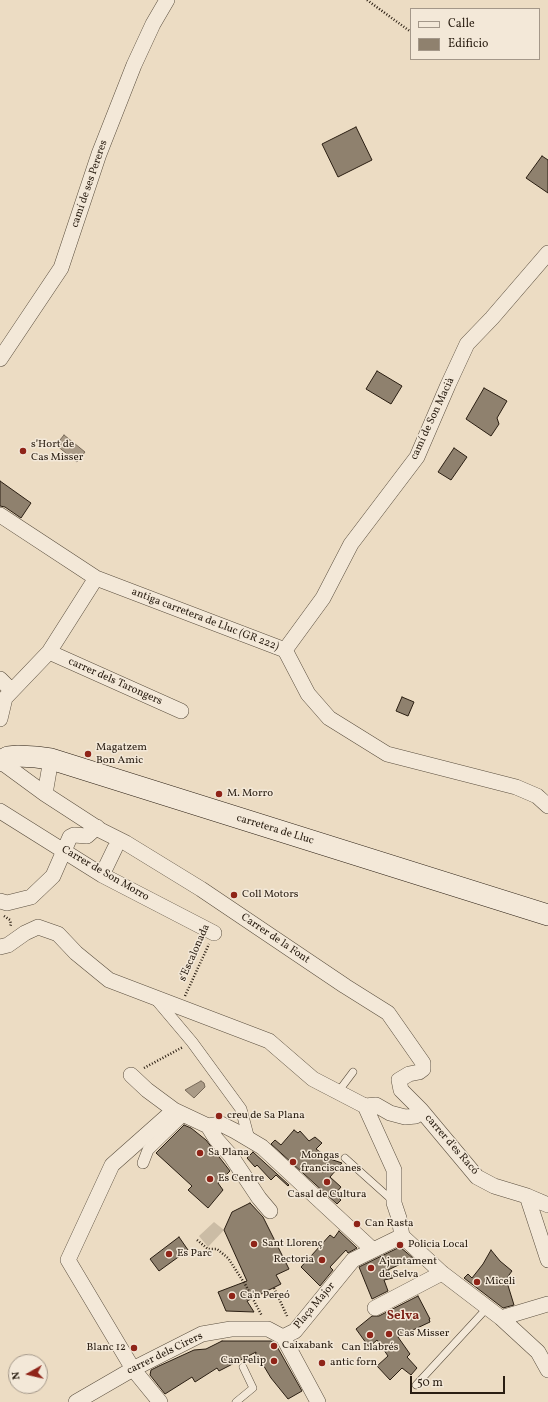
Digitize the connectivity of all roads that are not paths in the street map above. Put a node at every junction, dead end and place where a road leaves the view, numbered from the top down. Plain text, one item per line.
1 (167, 0) edge
2 (548, 253) edge
3 (0, 360) edge
4 (0, 515) edge
5 (96, 578) junction
6 (285, 650) junction
7 (48, 652) junction
8 (0, 679) edge
9 (5, 697) edge
10 (181, 712) dead end
11 (0, 719) edge
12 (51, 759) junction
13 (0, 761) edge
14 (45, 794) junction
15 (548, 806) edge
16 (0, 811) edge
17 (97, 827) junction
18 (115, 848) dead end
19 (65, 852) junction
20 (102, 875) junction
21 (2, 906) edge
22 (548, 915) edge
23 (214, 933) road end
24 (0, 947) edge
25 (153, 997) junction
26 (353, 1072) dead end
27 (131, 1075) road end
28 (338, 1092) junction
29 (366, 1106) junction
30 (421, 1110) junction
31 (179, 1112) junction
32 (208, 1126) junction
33 (249, 1139) junction
34 (345, 1158) dead end
35 (143, 1163) dead end
36 (526, 1196) junction
37 (394, 1203) junction
38 (548, 1205) edge
39 (270, 1211) dead end
40 (402, 1236) junction
41 (373, 1250) junction
42 (548, 1260) edge
43 (442, 1273) junction
44 (548, 1304) edge
45 (488, 1307) junction
46 (375, 1308) dead end
47 (501, 1318) junction
48 (289, 1334) junction
49 (243, 1367) dead end
50 (133, 1369) junction
51 (548, 1370) edge
52 (416, 1385) dead end
53 (76, 1402) edge
54 (160, 1402) edge
55 (236, 1402) edge
56 (317, 1402) edge

1 - 3 street, camí de ses Pereres
2 - 6 street, camí de Son Macià
4 - 5 street, antiga carretera de Lluc (GR 222)
5 - 6 street, antiga carretera de Lluc (GR 222)
5 - 7 street
6 - 15 street, antiga carretera de Lluc (GR 222)
7 - 9 street
7 - 10 street, carrer dels Tarongers
8 - 9 street
9 - 11 street
12 - 13 main road, carretera de Lluc
12 - 14 street
12 - 22 main road, carretera de Lluc
13 - 14 street, Carrer de la Font
14 - 17 street, Carrer de la Font
16 - 19 street, Carrer de Son Morro
17 - 19 street
17 - 30 street, Carrer de la Font
18 - 20 street
19 - 20 street, Carrer de Son Morro
19 - 21 street
20 - 23 street, Carrer de Son Morro
24 - 25 street
25 - 28 street
25 - 33 street
26 - 28 lane
27 - 31 street
28 - 29 street
29 - 30 street
29 - 37 street
30 - 36 street, carrer d'es Racó
31 - 32 street
31 - 35 street
31 - 50 street
32 - 33 street
32 - 39 street
33 - 41 street
34 - 37 lane
36 - 38 street, carrer d'es Racó
36 - 42 street
37 - 40 street
40 - 41 street
40 - 43 street
41 - 48 street, Plaça Major
43 - 45 street
43 - 46 street
44 - 47 street
45 - 47 street
45 - 52 lane
47 - 51 street
48 - 50 street, carrer dels Cirers
48 - 56 street, Plaça Major
49 - 55 lane
50 - 53 street, carrer dels Cirers
50 - 54 street

